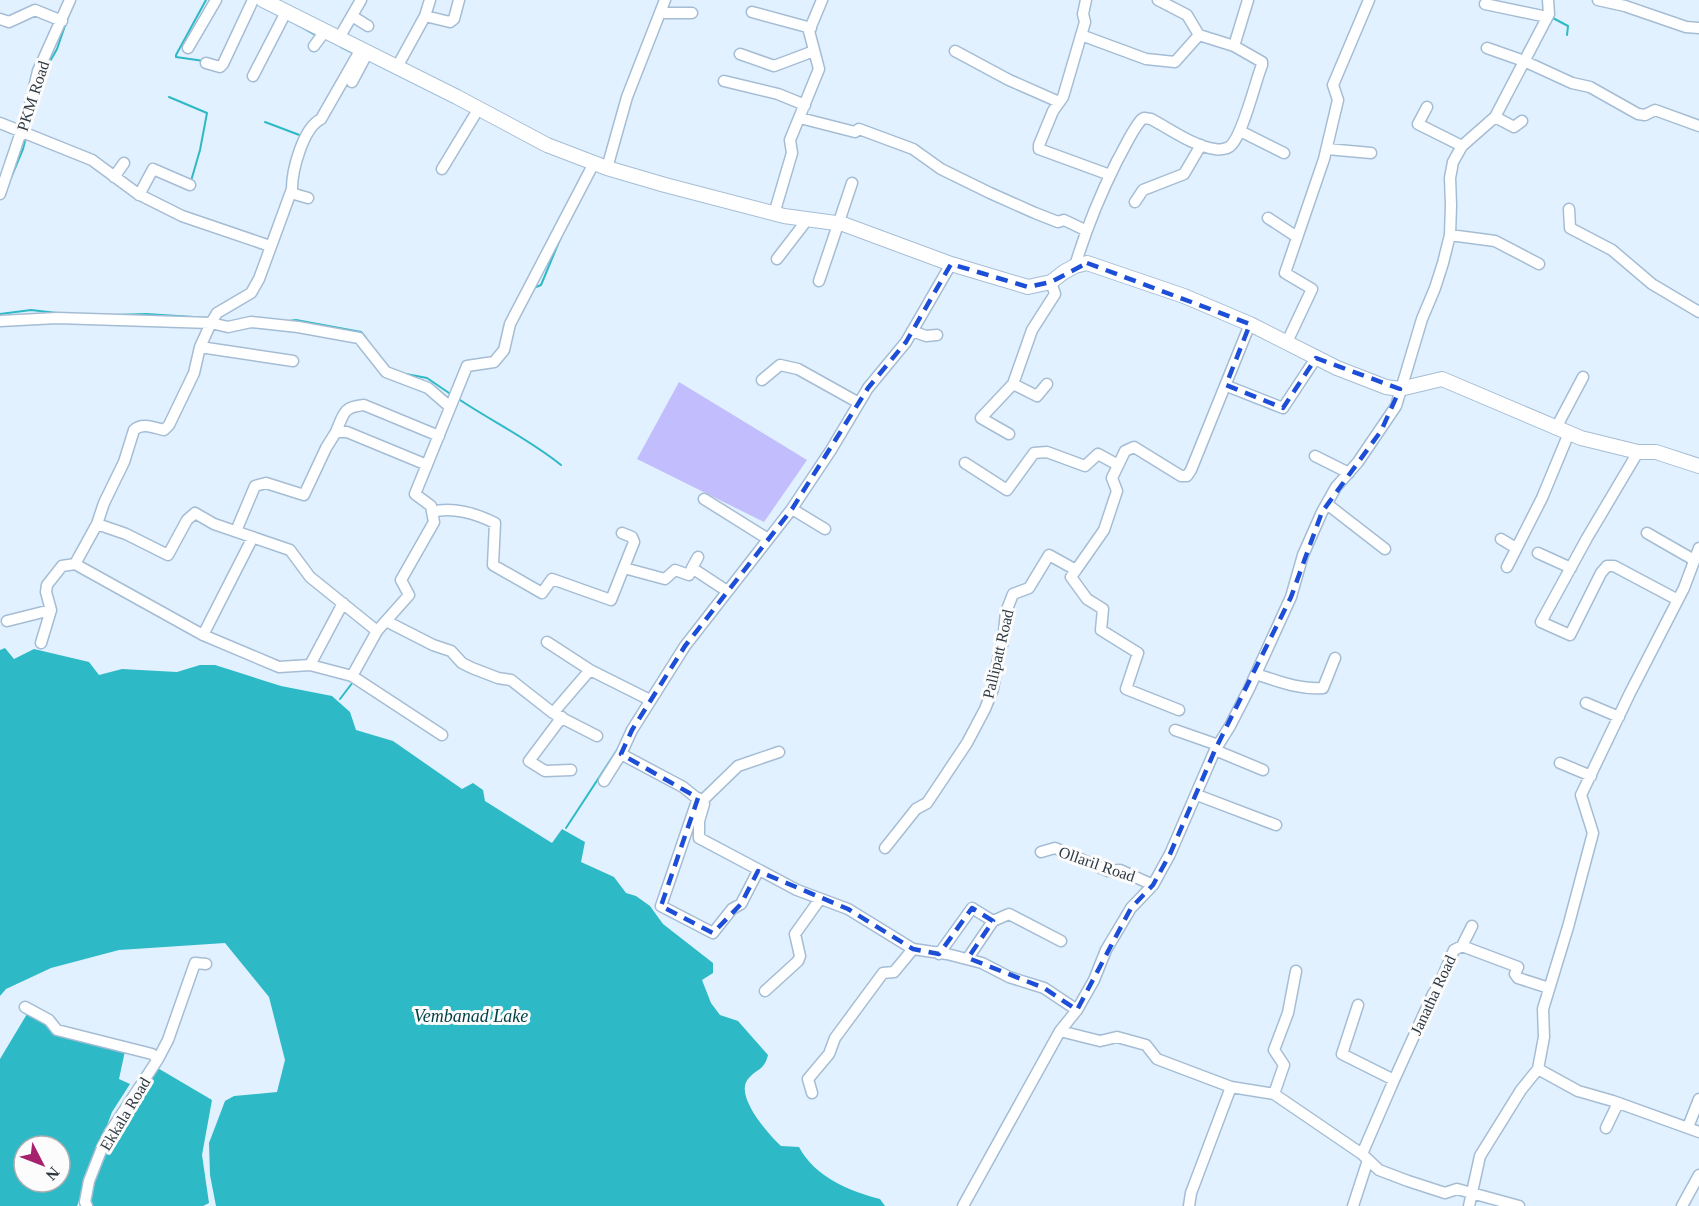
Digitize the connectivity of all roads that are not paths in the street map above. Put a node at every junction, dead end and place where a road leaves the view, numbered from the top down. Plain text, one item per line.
1 (70, 0) edge
2 (216, 0) edge
3 (253, 0) edge
4 (263, 0) edge
5 (361, 0) edge
6 (430, 0) edge
7 (459, 0) edge
8 (665, 0) edge
9 (822, 0) edge
10 (1086, 0) edge
11 (1158, 0) edge
12 (1248, 0) edge
13 (1368, 0) edge
14 (1548, 0) edge
15 (1598, 0) edge
16 (1485, 4) dead end
17 (286, 12) junction
18 (660, 12) junction
19 (752, 12) dead end
20 (692, 13) dead end
21 (352, 16) junction
22 (425, 16) junction
23 (1547, 17) junction
24 (0, 20) edge
25 (62, 21) junction
26 (368, 26) dead end
27 (811, 28) junction
28 (1699, 28) edge
29 (325, 31) junction
30 (1199, 34) junction
31 (1081, 35) junction
32 (339, 38) junction
33 (314, 46) dead end
34 (1234, 46) junction
35 (188, 48) dead end
36 (1487, 48) dead end
37 (364, 50) junction
38 (814, 51) junction
39 (955, 51) dead end
40 (740, 54) dead end
41 (1524, 61) junction
42 (206, 63) dead end
43 (397, 67) junction
44 (253, 76) dead end
45 (724, 81) dead end
46 (352, 82) dead end
47 (1059, 102) junction
48 (805, 105) junction
49 (1427, 107) dead end
50 (479, 108) junction
51 (1495, 117) junction
52 (800, 118) junction
53 (1522, 121) dead end
54 (0, 123) edge
55 (1696, 123) edge
56 (1240, 131) junction
57 (22, 132) junction
58 (1201, 145) junction
59 (1462, 146) junction
60 (1327, 149) junction
61 (1284, 153) dead end
62 (1371, 153) dead end
63 (124, 163) dead end
64 (600, 165) junction
65 (442, 168) dead end
66 (1110, 175) junction
67 (114, 177) junction
68 (852, 183) dead end
69 (189, 185) dead end
70 (291, 193) junction
71 (0, 194) edge
72 (139, 195) junction
73 (308, 198) dead end
74 (1135, 202) dead end
75 (1569, 209) dead end
76 (774, 214) junction
77 (1268, 218) dead end
78 (807, 220) junction
79 (838, 224) junction
80 (1085, 230) junction
81 (1450, 235) junction
82 (1297, 237) junction
83 (270, 246) junction
84 (777, 259) dead end
85 (951, 264) junction
86 (1539, 264) dead end
87 (1075, 266) junction
88 (819, 281) dead end
89 (1051, 282) junction
90 (1699, 312) edge
91 (214, 318) junction
92 (0, 321) edge
93 (1250, 324) junction
94 (912, 331) junction
95 (937, 335) dead end
96 (1287, 342) junction
97 (200, 347) junction
98 (1316, 358) junction
99 (293, 361) dead end
100 (1582, 377) dead end
101 (762, 380) dead end
102 (1013, 384) junction
103 (1047, 384) dead end
104 (1227, 386) junction
105 (1400, 389) junction
106 (860, 403) junction
107 (450, 407) junction
108 (1562, 430) junction
109 (336, 432) junction
110 (1009, 434) dead end
111 (439, 436) junction
112 (1638, 452) junction
113 (1315, 456) dead end
114 (965, 463) dead end
115 (427, 465) junction
116 (1118, 465) junction
117 (1699, 466) edge
118 (1349, 473) junction
119 (704, 499) dead end
120 (1327, 504) junction
121 (792, 509) junction
122 (432, 512) junction
123 (97, 524) junction
124 (825, 529) dead end
125 (236, 531) junction
126 (622, 533) dead end
127 (1647, 533) dead end
128 (253, 537) junction
129 (768, 539) junction
130 (1501, 539) dead end
131 (1516, 548) junction
132 (1699, 548) edge
133 (1385, 549) dead end
134 (1538, 553) dead end
135 (698, 557) dead end
136 (1694, 560) junction
137 (75, 564) junction
138 (1507, 567) dead end
139 (624, 568) junction
140 (692, 568) junction
141 (1571, 568) junction
142 (1076, 570) junction
143 (727, 591) junction
144 (1678, 600) junction
145 (343, 603) junction
146 (51, 610) junction
147 (7, 621) dead end
148 (386, 621) junction
149 (377, 631) junction
150 (203, 635) junction
151 (548, 642) dead end
152 (41, 643) dead end
153 (1335, 658) dead end
154 (310, 665) junction
155 (672, 667) junction
156 (590, 670) junction
157 (1256, 674) junction
158 (352, 676) junction
159 (682, 676) dead end
160 (650, 700) junction
161 (1586, 703) dead end
162 (1179, 710) dead end
163 (558, 715) junction
164 (1619, 717) junction
165 (1175, 730) dead end
166 (442, 735) dead end
167 (597, 736) dead end
168 (1217, 747) junction
169 (779, 752) dead end
170 (621, 754) junction
171 (1560, 763) dead end
172 (571, 770) dead end
173 (1263, 770) dead end
174 (1591, 776) junction
175 (604, 781) dead end
176 (1197, 795) junction
177 (700, 800) junction
178 (1276, 825) dead end
179 (885, 848) dead end
180 (1041, 852) dead end
181 (758, 871) junction
182 (1153, 885) junction
183 (820, 899) junction
184 (993, 921) junction
185 (1472, 926) dead end
186 (1061, 941) dead end
187 (1462, 946) junction
188 (913, 949) junction
189 (939, 954) junction
190 (968, 958) junction
191 (206, 964) dead end
192 (1296, 971) dead end
193 (1549, 988) junction
194 (765, 991) dead end
195 (1358, 1005) dead end
196 (25, 1008) dead end
197 (1077, 1010) junction
198 (1060, 1031) junction
199 (158, 1059) junction
200 (1538, 1069) junction
201 (1394, 1080) junction
202 (1231, 1087) junction
203 (812, 1093) dead end
204 (1274, 1094) junction
205 (1699, 1099) edge
206 (1618, 1103) junction
207 (1688, 1127) junction
208 (1606, 1128) dead end
209 (1699, 1132) edge
210 (1365, 1157) junction
211 (1699, 1175) edge
212 (1471, 1194) junction
213 (87, 1206) edge
214 (963, 1206) edge
215 (1189, 1206) edge
216 (1353, 1206) edge
217 (1469, 1206) edge
218 (1519, 1206) edge
219 (1682, 1206) edge

1 - 25 street, PKM Road
2 - 35 street
3 - 42 street
4 - 17 main road
5 - 21 street
6 - 22 street
7 - 22 street
8 - 18 street
9 - 27 street
10 - 31 street
11 - 30 street
12 - 34 street
13 - 60 street
14 - 23 street
15 - 28 street
16 - 23 street
17 - 29 main road
17 - 44 street
18 - 20 street
18 - 64 street
19 - 27 street
21 - 26 street
21 - 32 street
22 - 43 street
23 - 41 street
24 - 25 street
25 - 57 street, PKM Road
27 - 38 street
29 - 32 main road
29 - 33 street
30 - 31 street
30 - 34 street
31 - 47 street
32 - 37 main road
34 - 56 street
36 - 41 street
37 - 43 main road
37 - 46 street
37 - 70 street
38 - 40 street
38 - 48 street
39 - 47 street
41 - 51 street
41 - 55 street
43 - 50 main road
45 - 48 street
47 - 66 street
48 - 52 street
49 - 59 street
50 - 64 main road
50 - 65 street
51 - 53 street
51 - 59 street
52 - 76 street
52 - 80 street
54 - 57 street
56 - 58 street
56 - 61 street
57 - 67 street
57 - 71 street, PKM Road
58 - 66 street
58 - 74 street
59 - 81 street
60 - 62 street
60 - 82 street
63 - 67 street
64 - 76 main road
64 - 107 street
66 - 80 street
67 - 72 street
68 - 79 street
69 - 72 street
70 - 73 street
70 - 83 street
72 - 83 street
75 - 90 street
76 - 78 main road
77 - 82 street
78 - 79 main road
78 - 84 street
79 - 85 main road
79 - 88 street
80 - 87 street
81 - 86 street
81 - 105 street
82 - 96 street
83 - 91 street
85 - 89 main road
85 - 94 street
87 - 89 main road
87 - 93 main road
89 - 102 street
91 - 92 street
91 - 97 street
91 - 107 street
93 - 96 main road
93 - 104 street
94 - 95 street
94 - 106 street
96 - 98 main road
97 - 99 street
97 - 123 street
98 - 104 street
98 - 105 main road
100 - 108 street
101 - 106 street
102 - 103 street
102 - 110 street
104 - 116 street
105 - 108 main road
105 - 118 street
106 - 121 street
107 - 111 street
108 - 112 main road
108 - 131 street
109 - 111 street
109 - 115 street
109 - 125 street
111 - 115 street
112 - 117 main road
112 - 141 street
113 - 118 street
114 - 116 street
115 - 122 street
116 - 142 street
118 - 120 street
119 - 129 street
120 - 133 street
120 - 157 street
121 - 124 street
121 - 129 street
122 - 139 street
122 - 148 street
123 - 125 street
123 - 137 street
125 - 128 street
126 - 139 street
127 - 136 street
128 - 145 street
128 - 150 street
129 - 143 street
130 - 131 street
131 - 138 street
132 - 136 street
134 - 141 street
135 - 140 street
136 - 144 street
137 - 146 street
137 - 150 street
139 - 140 street
140 - 143 street
141 - 144 street
142 - 162 street
142 - 179 street, Pallipatt Road
143 - 155 street
144 - 164 street
145 - 149 street
145 - 154 street
146 - 147 street
146 - 152 street
148 - 149 street
148 - 163 street
149 - 158 street
150 - 154 street
151 - 156 street
153 - 157 street
154 - 158 street
155 - 159 street
155 - 160 street
156 - 160 street
156 - 163 street
157 - 168 street
158 - 166 street
160 - 170 street
161 - 164 street
163 - 167 street
163 - 172 street
164 - 174 street
165 - 168 street
168 - 173 street
168 - 176 street
169 - 177 street
170 - 175 street
170 - 177 street
171 - 174 street
174 - 193 street
176 - 178 street
176 - 182 street
177 - 181 street
177 - 181 street
180 - 182 street, Ollaril Road
181 - 183 street
182 - 197 street
183 - 188 street
183 - 194 street
184 - 186 street
184 - 189 street
184 - 190 street
185 - 187 street
187 - 193 street, Janatha Road
187 - 201 street, Janatha Road
188 - 189 street
188 - 203 street
189 - 190 street
190 - 197 street
191 - 199 street
192 - 204 street
193 - 200 street
195 - 201 street
196 - 199 street, Ekkala Road
197 - 198 street
198 - 202 street
198 - 214 street
199 - 213 street, Ekkala Road
200 - 206 street
200 - 212 street
201 - 210 street, Janatha Road
202 - 204 street
202 - 215 street
204 - 210 street
205 - 207 street
206 - 207 street
206 - 208 street
207 - 209 street
210 - 212 street
210 - 216 street, Janatha Road
211 - 219 street
212 - 217 street
212 - 218 street

